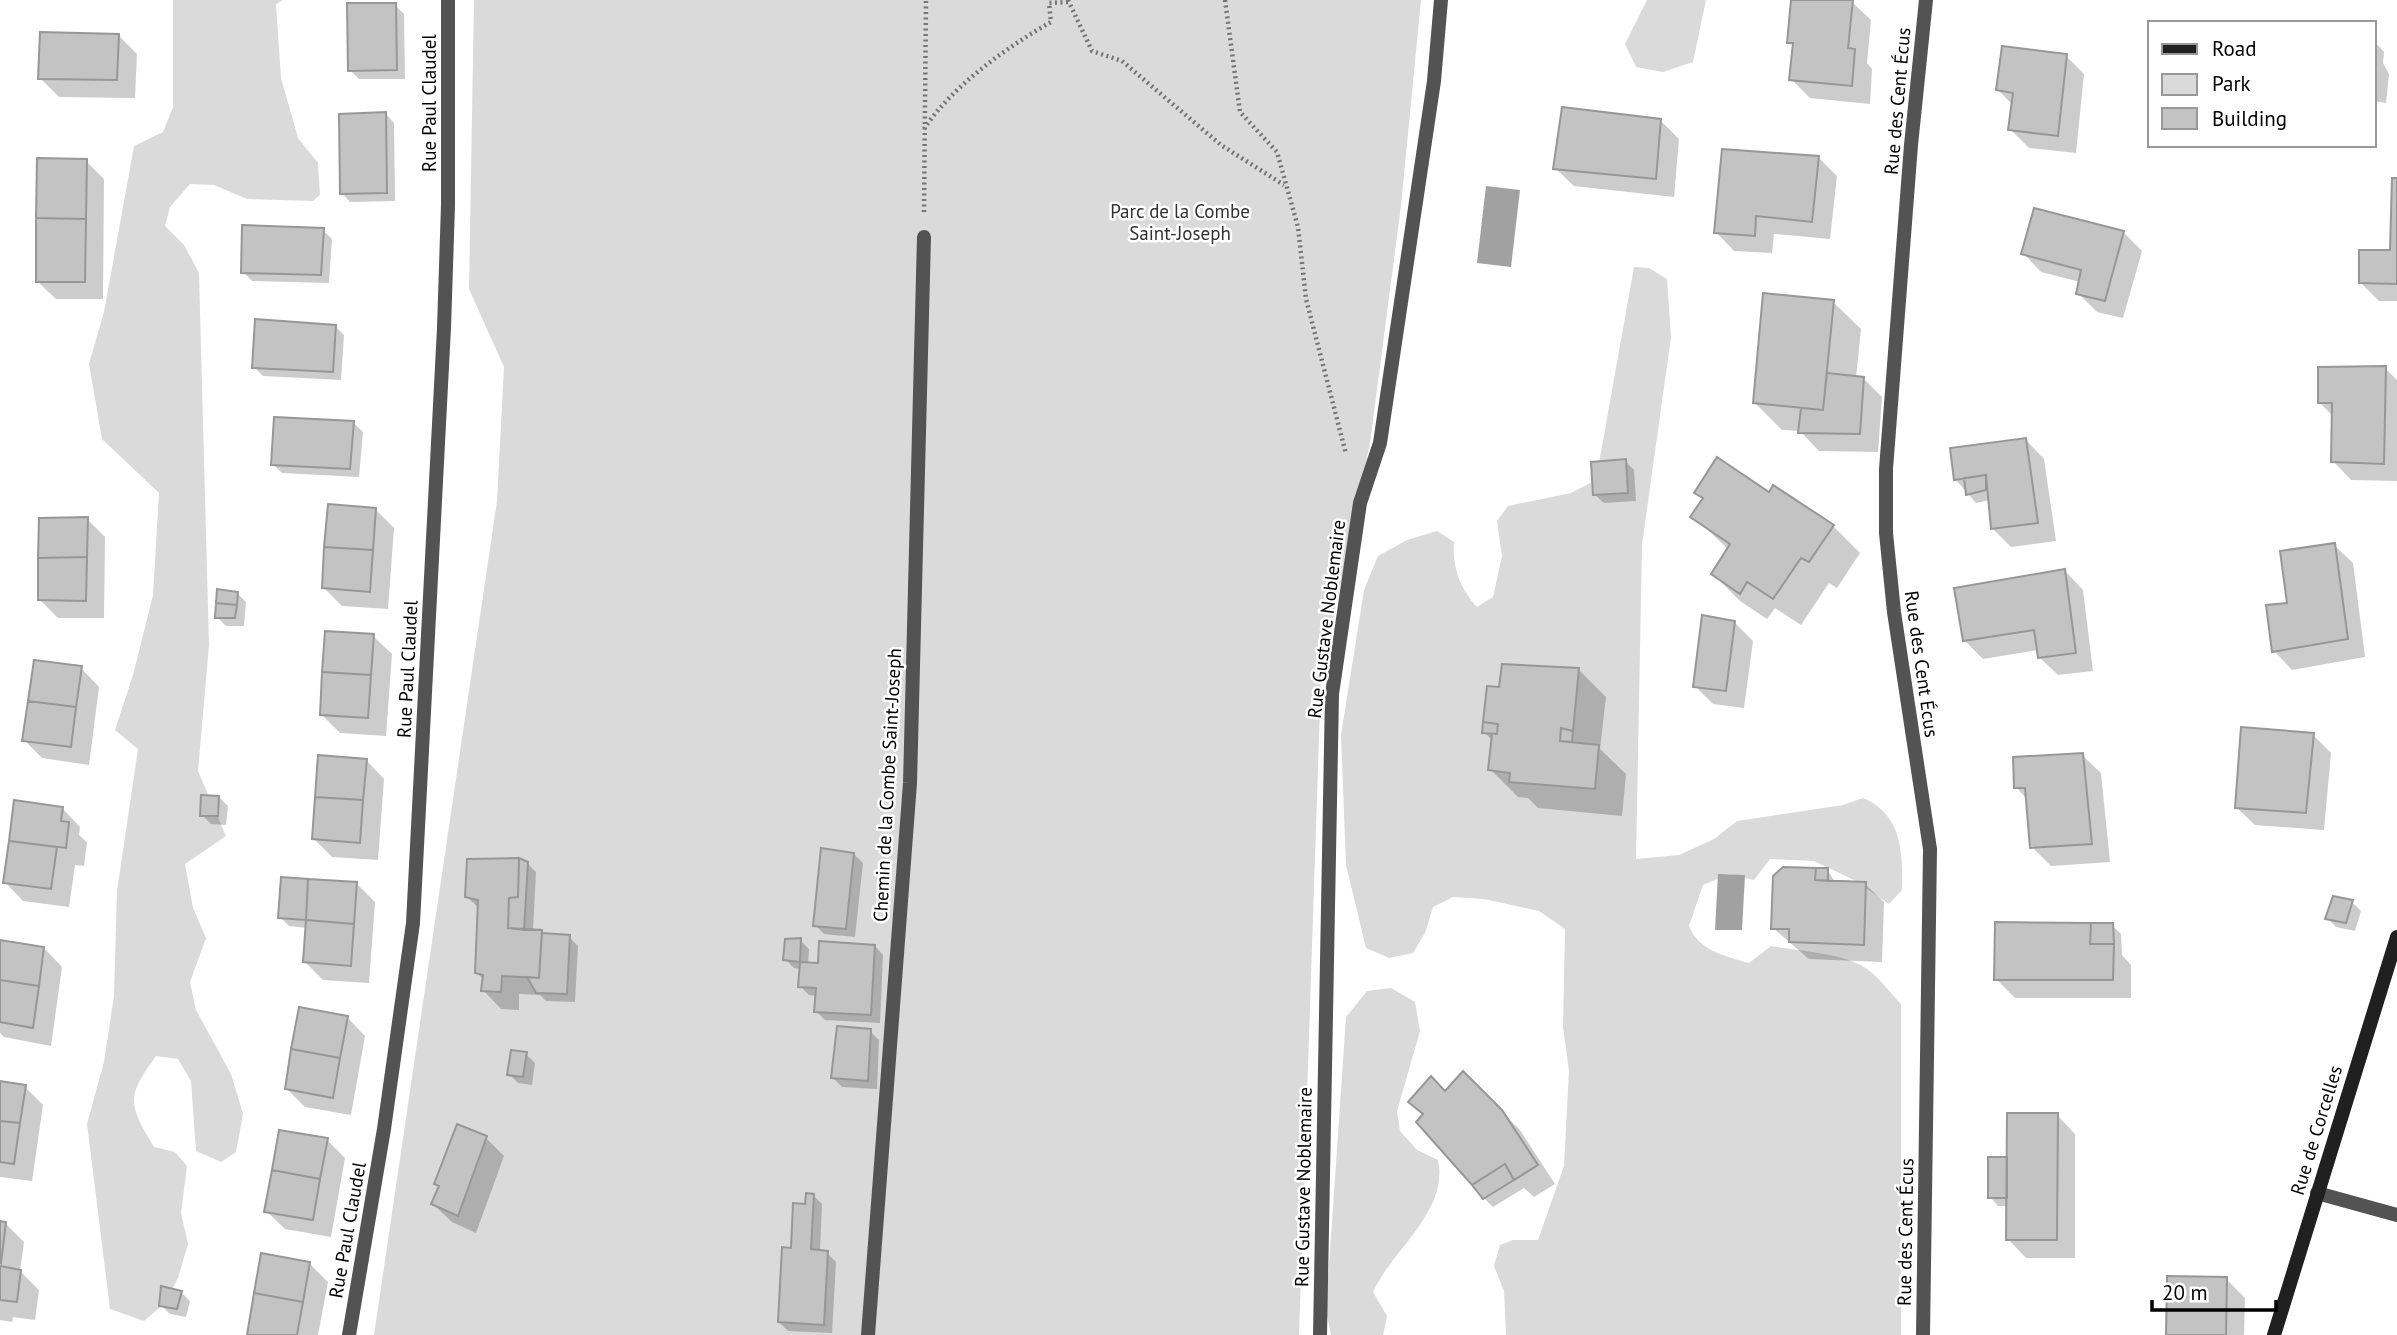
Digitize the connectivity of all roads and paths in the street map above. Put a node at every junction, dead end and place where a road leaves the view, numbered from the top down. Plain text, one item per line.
1 (448, 0) edge
2 (926, 0) edge
3 (1226, 0) edge
4 (1441, 0) edge
5 (1926, 0) edge
6 (1068, 1) edge
7 (924, 129) junction
8 (1284, 186) junction
9 (924, 237) joint
10 (1360, 503) junction
11 (2397, 937) edge
12 (2316, 1193) junction
13 (2397, 1215) edge
14 (349, 1335) edge
15 (868, 1335) edge
16 (1320, 1335) edge
17 (1923, 1335) edge
18 (2274, 1335) edge

1 - 14 street, Rue Paul Claudel
2 - 7 path
3 - 8 path
4 - 10 street, Rue Gustave Noblemaire
5 - 17 street, Rue des Cent Écus
6 - 7 path
6 - 8 path
7 - 9 path
8 - 10 path
9 - 15 street, Chemin de la Combe Saint-Joseph
10 - 16 street, Rue Gustave Noblemaire
11 - 12 main road, Rue de Corcelles
12 - 13 street
12 - 18 main road, Rue de Corcelles

